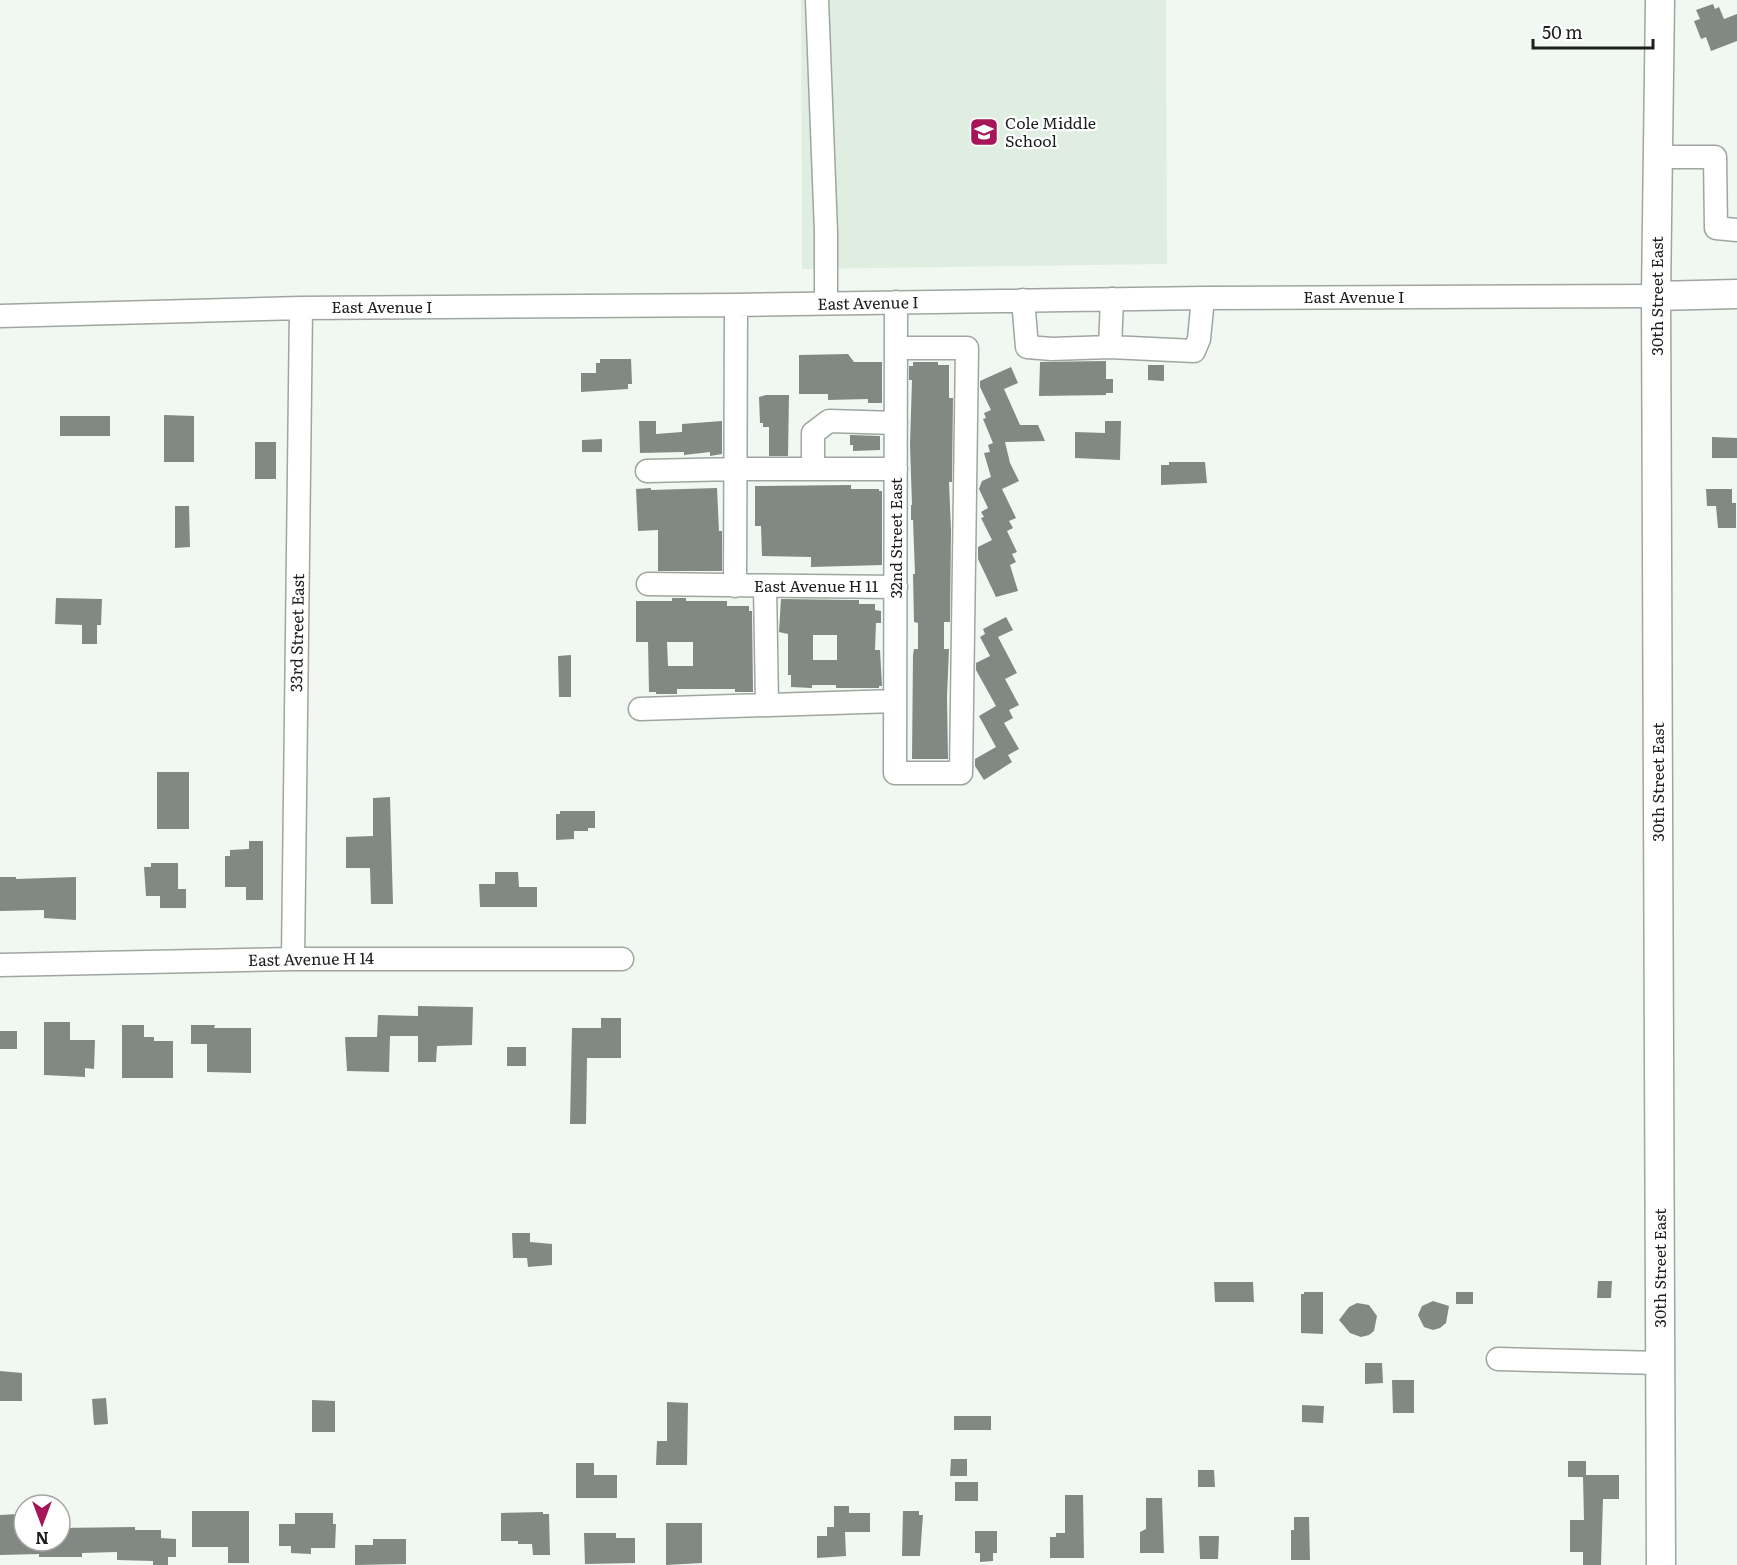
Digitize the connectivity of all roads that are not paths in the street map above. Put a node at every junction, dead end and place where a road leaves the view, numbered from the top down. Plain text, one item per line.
1 (818, 0) edge
2 (1660, 0) edge
3 (1658, 157) junction
4 (1737, 230) edge
5 (1737, 294) edge
6 (1656, 296) junction
7 (1203, 298) junction
8 (1112, 299) junction
9 (1023, 300) junction
10 (896, 302) junction
11 (826, 303) junction
12 (736, 305) junction
13 (301, 308) junction
14 (0, 316) edge
15 (1110, 347) junction
16 (896, 348) junction
17 (896, 423) junction
18 (736, 469) junction
19 (813, 469) junction
20 (896, 469) junction
21 (648, 471) dead end
22 (648, 584) dead end
23 (735, 586) junction
24 (765, 586) junction
25 (896, 587) junction
26 (895, 701) junction
27 (767, 705) junction
28 (640, 709) dead end
29 (293, 959) junction
30 (622, 959) dead end
31 (0, 966) edge
32 (1498, 1359) dead end
33 (1660, 1363) junction
34 (1661, 1565) edge

1 - 11 street
2 - 3 main road, 30th Street East
3 - 4 street
3 - 6 main road, 30th Street East
5 - 6 main road, East Avenue I
6 - 7 street, East Avenue I
6 - 33 main road, 30th Street East
7 - 8 street, East Avenue I
7 - 15 street
8 - 9 street, East Avenue I
8 - 15 street
9 - 10 street, East Avenue I
9 - 15 street
10 - 11 street, East Avenue I
10 - 16 street, 32nd Street East
11 - 12 street, East Avenue I
12 - 13 street, East Avenue I
12 - 18 street
13 - 14 street, East Avenue I
13 - 29 street, 33rd Street East
16 - 17 street, 32nd Street East
16 - 26 street, 32nd Street East
17 - 19 street
17 - 20 street, 32nd Street East
18 - 19 street
18 - 21 street
18 - 23 street
19 - 20 street
20 - 25 street, 32nd Street East
22 - 23 street, East Avenue H 11
23 - 24 street, East Avenue H 11
24 - 25 street, East Avenue H 11
24 - 27 street
25 - 26 street, 32nd Street East
26 - 27 street
27 - 28 street
29 - 30 street, East Avenue H 14
29 - 31 street, East Avenue H 14
32 - 33 street
33 - 34 main road, 30th Street East

